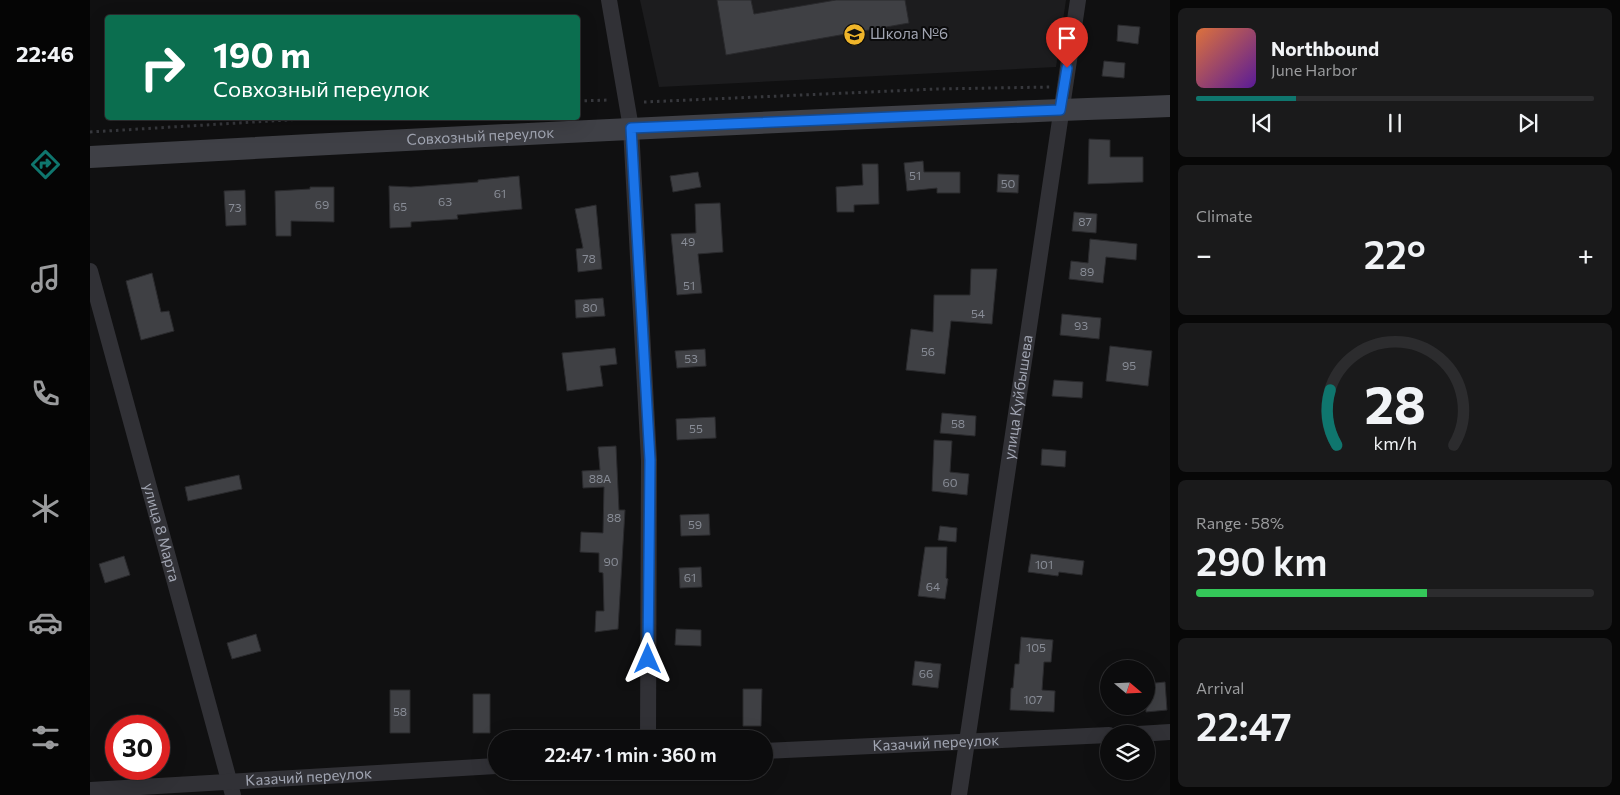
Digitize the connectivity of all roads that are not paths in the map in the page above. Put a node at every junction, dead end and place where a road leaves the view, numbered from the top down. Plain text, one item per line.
1 (609, 0) edge
2 (1078, 0) edge
3 (1170, 106) edge
4 (1060, 110) junction
5 (631, 128) junction
6 (90, 157) edge
7 (90, 271) edge
8 (648, 730) edge
9 (1170, 732) edge
10 (1155, 733) edge
11 (1100, 735) edge
12 (966, 741) junction
13 (773, 752) edge
14 (488, 767) edge
15 (231, 788) edge
16 (90, 790) edge
17 (959, 795) edge

1 - 5 street
2 - 4 street, улица Куйбышева
3 - 4 street, Совхозный переулок
4 - 5 street, Совхозный переулок
4 - 12 street, улица Куйбышева
5 - 6 street, Совхозный переулок
5 - 8 street
7 - 15 street, улица 8 Марта
9 - 10 street
11 - 12 street, Казачий переулок
12 - 13 street, Казачий переулок
12 - 17 street, улица Куйбышева
14 - 15 street, Казачий переулок
15 - 16 street, Казачий переулок

